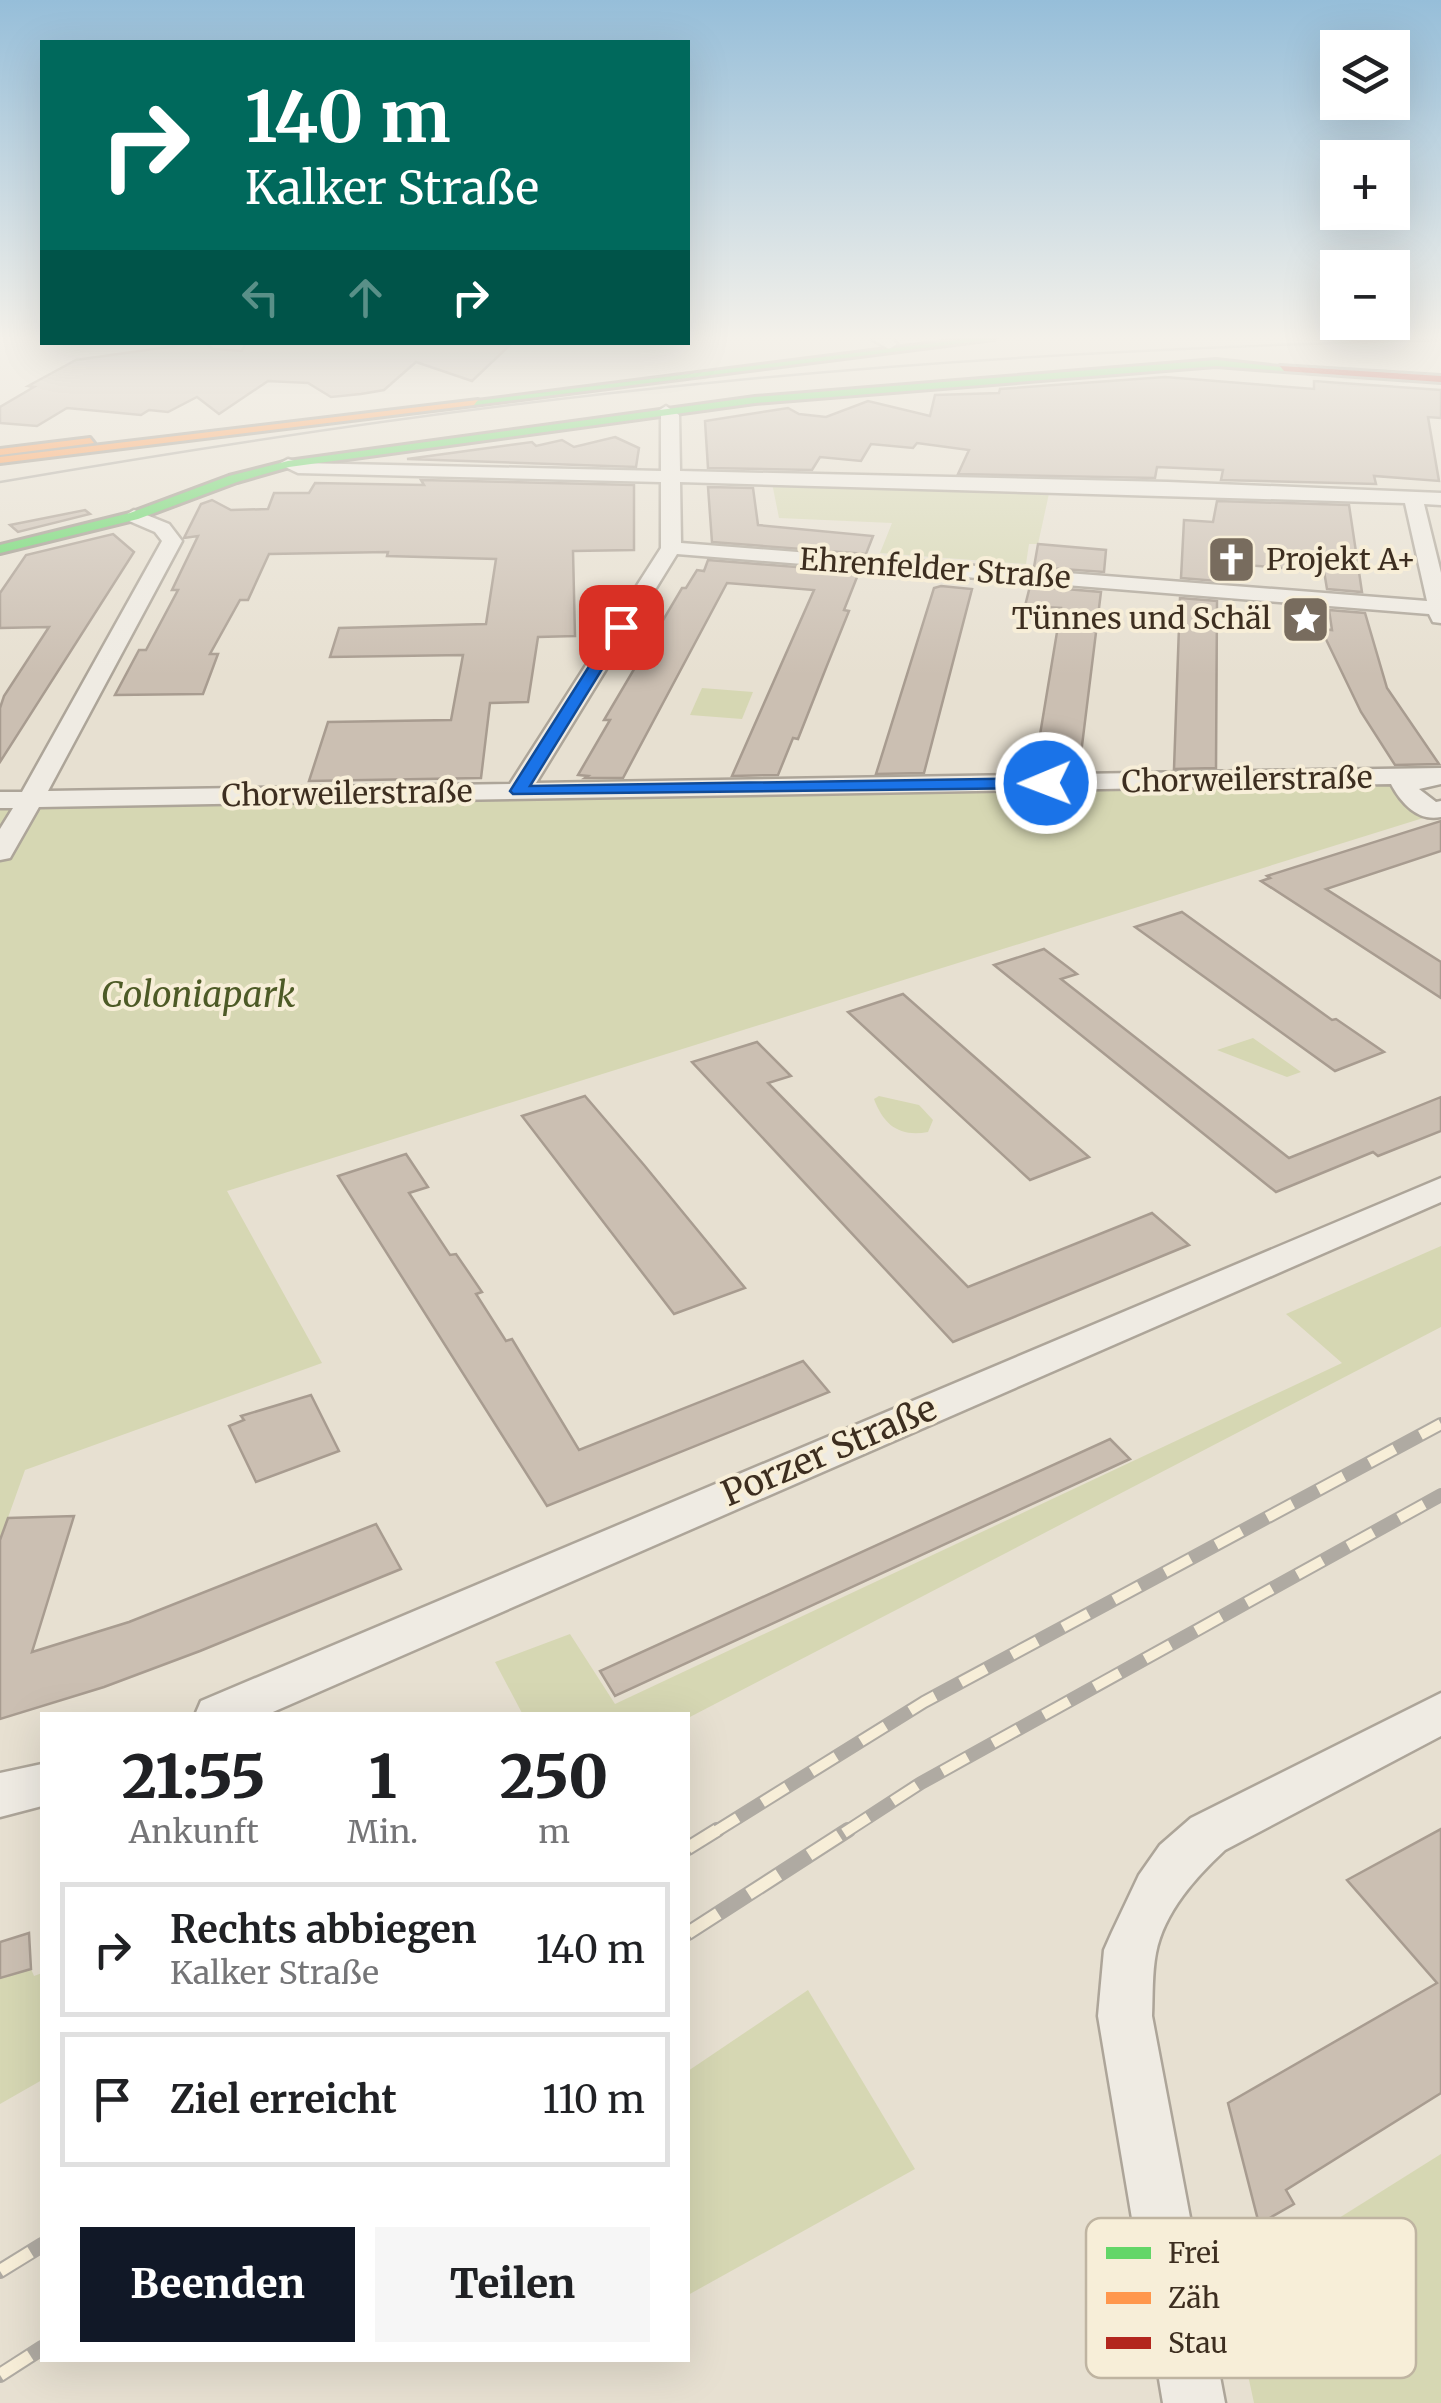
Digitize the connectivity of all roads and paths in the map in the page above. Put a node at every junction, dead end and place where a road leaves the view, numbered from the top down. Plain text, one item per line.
1 (27, 451) edge
2 (41, 451) edge
3 (381, 451) edge
4 (669, 451) edge
5 (0, 456) edge
6 (288, 464) junction
7 (668, 476) junction
8 (1413, 498) junction
9 (1441, 499) edge
10 (134, 516) junction
11 (670, 548) junction
12 (0, 549) edge
13 (1440, 612) edge
14 (1441, 778) edge
15 (518, 791) junction
16 (0, 800) edge
17 (32, 800) junction
18 (1441, 809) edge
19 (0, 852) edge
20 (1441, 1189) edge
21 (225, 1712) edge
22 (1441, 1713) edge
23 (40, 1785) edge
24 (0, 1795) edge
25 (1161, 2218) edge
26 (1190, 2378) edge
27 (1194, 2403) edge

1 - 5 main road
2 - 5 main road
3 - 6 main road
4 - 7 street
6 - 7 street
6 - 10 main road
7 - 8 street
7 - 11 street
8 - 9 street
8 - 13 street
10 - 12 main road
10 - 17 street
11 - 13 street, Ehrenfelder Straße
11 - 15 street
14 - 15 street, Chorweilerstraße
14 - 18 street
15 - 17 street, Chorweilerstraße
16 - 17 street, Chorweilerstraße
17 - 19 street
20 - 21 street, Porzer Straße
22 - 25 street
23 - 24 street
26 - 27 street

